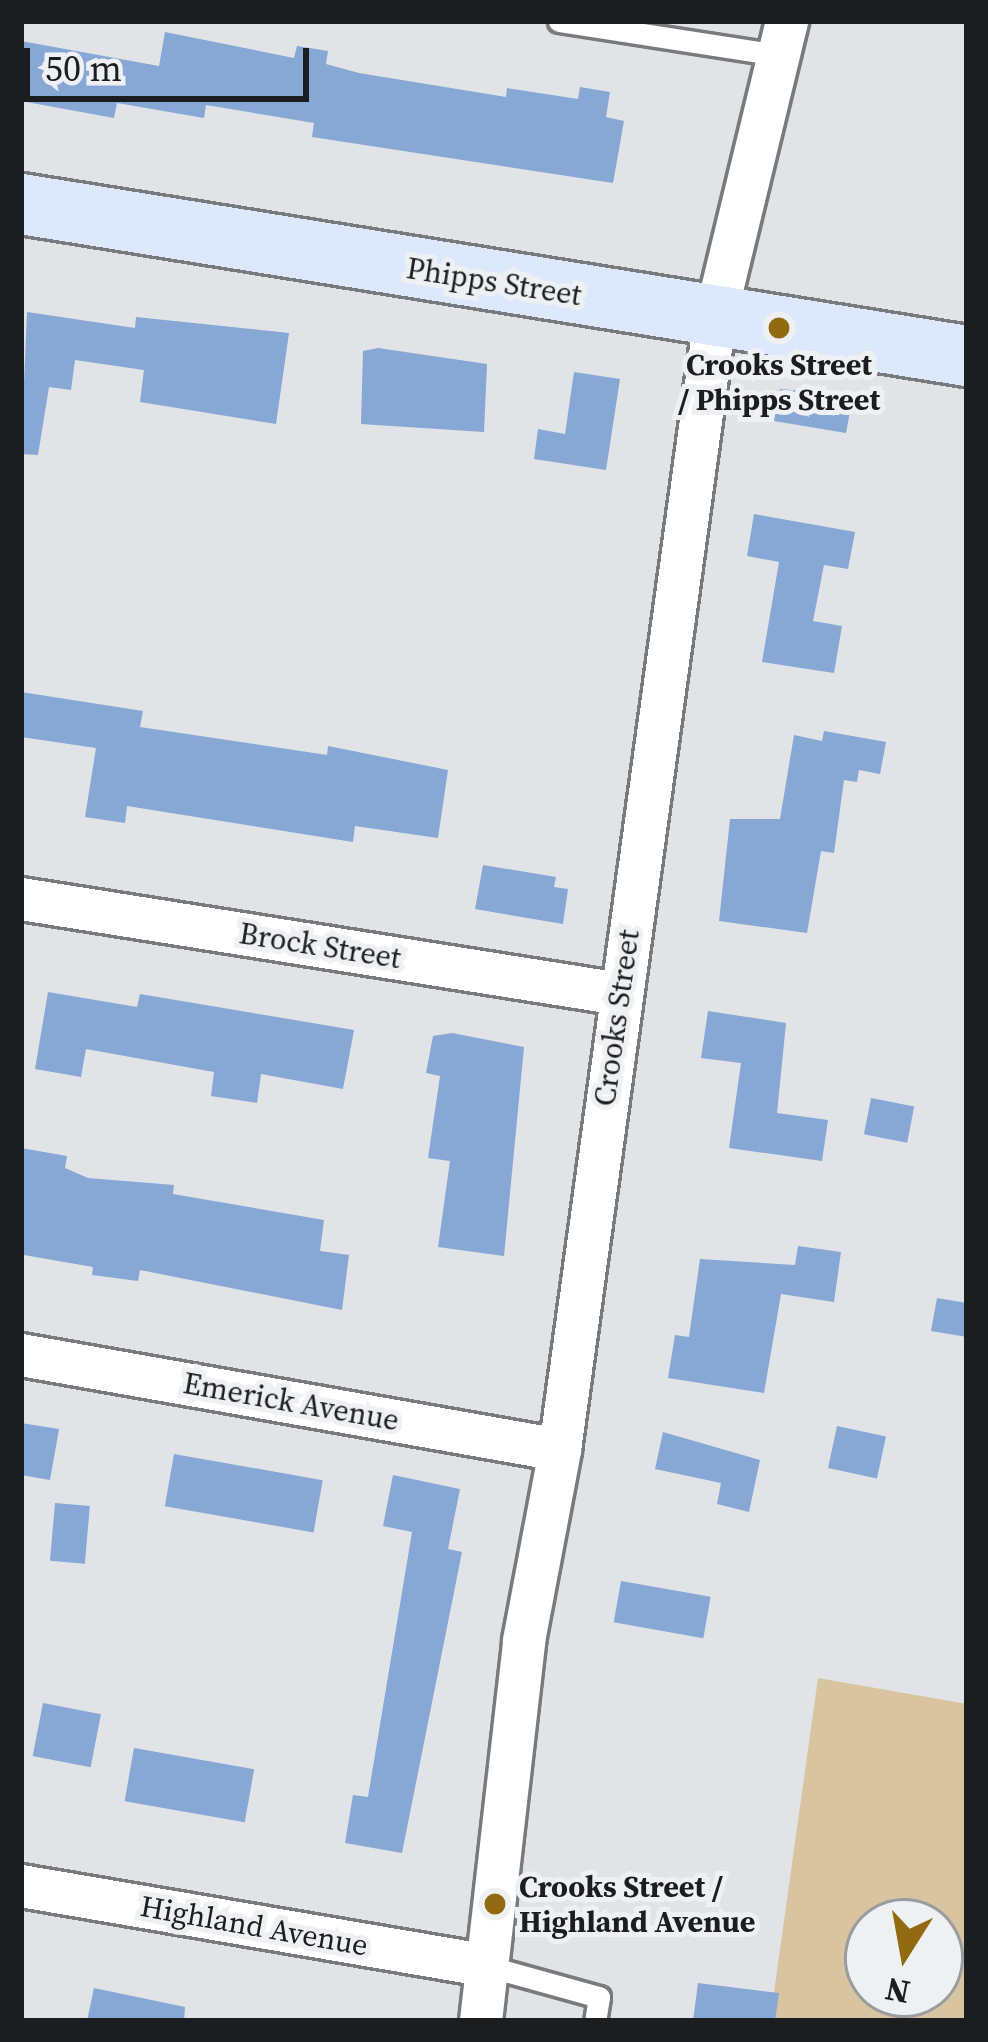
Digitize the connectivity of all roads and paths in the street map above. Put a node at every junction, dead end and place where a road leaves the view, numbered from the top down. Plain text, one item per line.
1 (559, 21) edge
2 (782, 38) edge
3 (21, 204) edge
4 (716, 319) junction
5 (967, 356) edge
6 (21, 898) edge
7 (620, 994) junction
8 (21, 1355) edge
9 (560, 1450) junction
10 (21, 1886) edge
11 (488, 1966) junction
12 (481, 2021) edge
13 (595, 2021) edge

1 - 2 lane
2 - 4 street, Crooks Street
3 - 4 main road, Phipps Street
4 - 5 main road, Phipps Street
4 - 7 street, Crooks Street
6 - 7 street, Brock Street
7 - 9 street, Crooks Street
8 - 9 street, Emerick Avenue
9 - 11 street, Crooks Street
10 - 11 street, Highland Avenue
11 - 12 street, Crooks Street
11 - 13 lane

